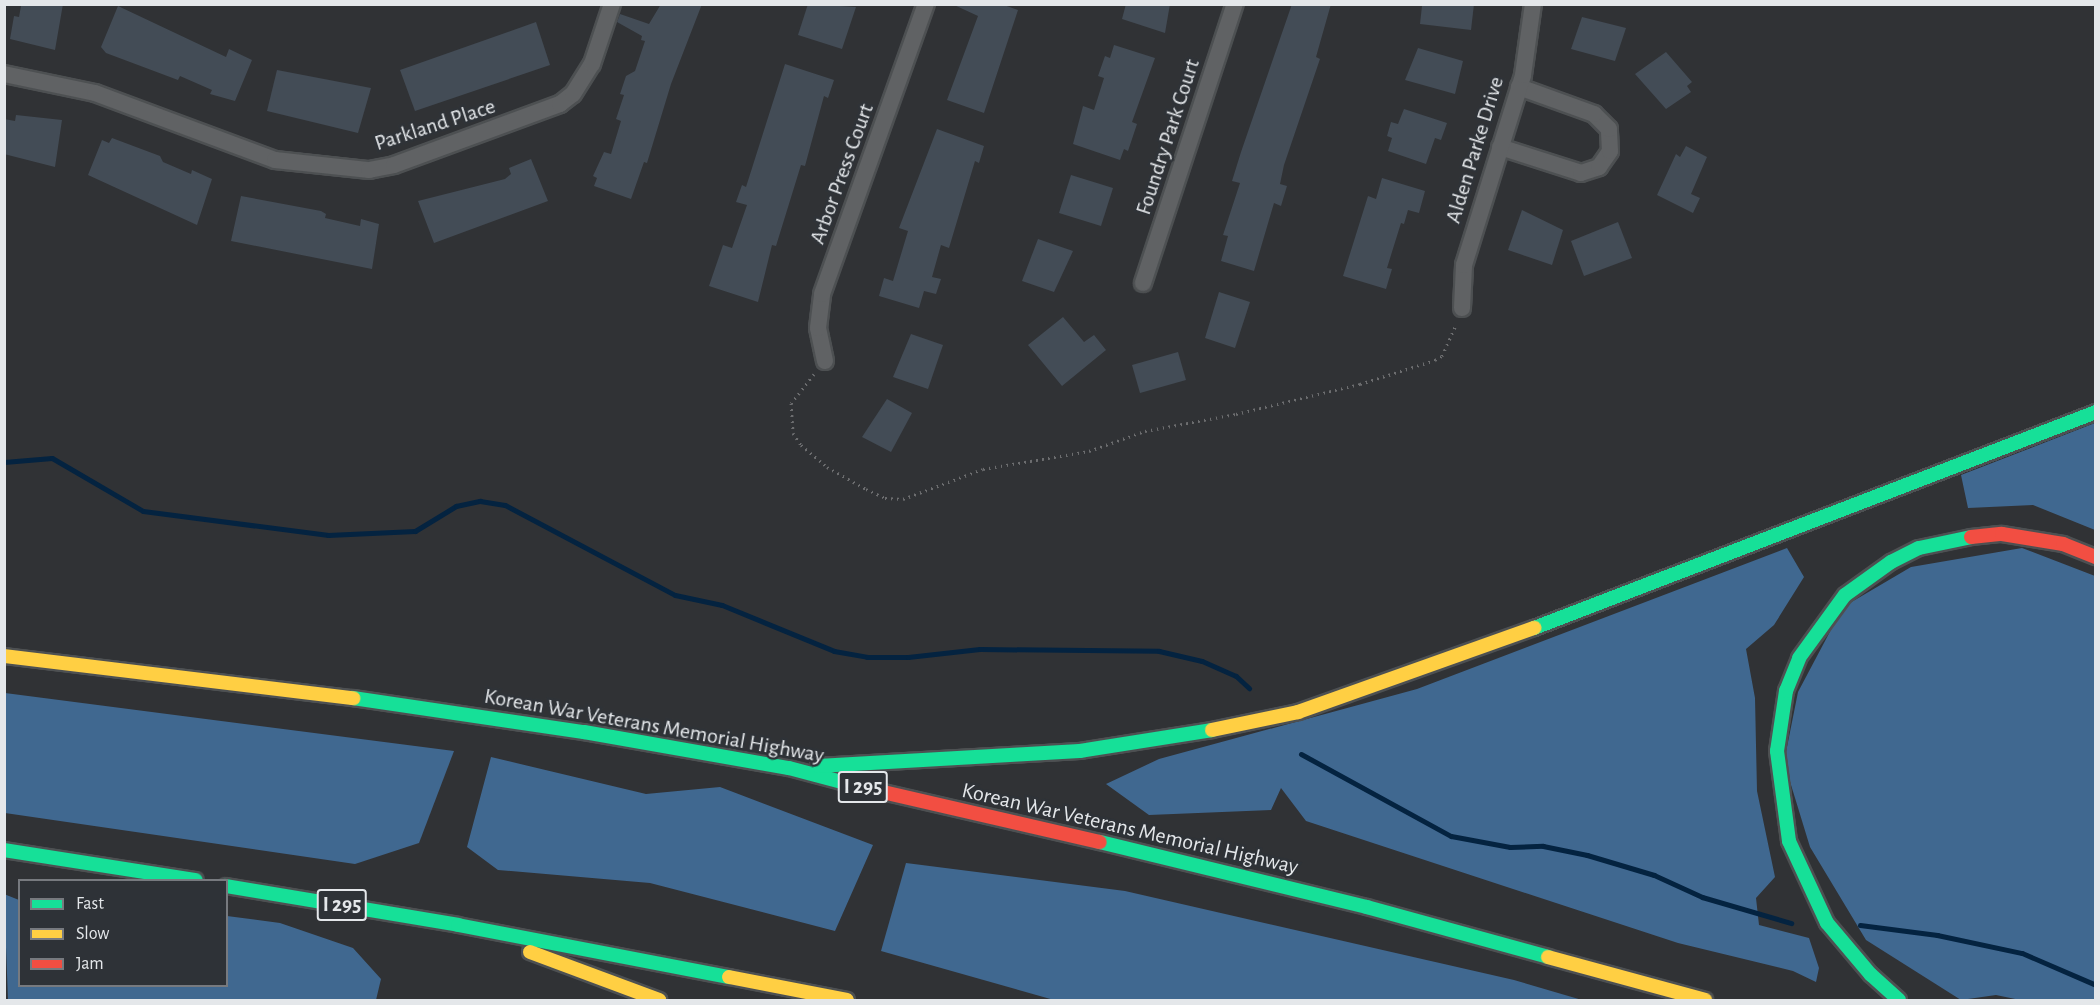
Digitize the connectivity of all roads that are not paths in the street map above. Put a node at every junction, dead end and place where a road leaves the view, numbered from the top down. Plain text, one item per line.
1 (612, 4) edge
2 (926, 4) edge
3 (1235, 4) edge
4 (1533, 4) edge
5 (4, 74) edge
6 (1519, 87) junction
7 (1500, 147) junction
8 (1143, 283) dead end
9 (1462, 308) road end
10 (825, 361) road end
11 (2096, 412) edge
12 (2096, 557) edge
13 (4, 656) edge
14 (789, 768) junction
15 (4, 850) edge
16 (190, 879) edge
17 (228, 886) edge
18 (458, 925) junction
19 (659, 1000) edge
20 (847, 1000) edge
21 (1705, 1000) edge
22 (1899, 1000) edge

1 - 5 street, Parkland Place
2 - 10 street, Arbor Press Court
3 - 8 street, Foundry Park Court
4 - 6 street, Alden Parke Drive
6 - 7 street, Alden Parke Drive
6 - 7 street
7 - 9 street, Alden Parke Drive
11 - 14 highway
12 - 22 highway
13 - 14 highway, Korean War Veterans Memorial Highway / I 295
14 - 21 highway, Korean War Veterans Memorial Highway / I 295
15 - 16 highway
17 - 18 highway, I 295
18 - 19 highway
18 - 20 highway, I 295

